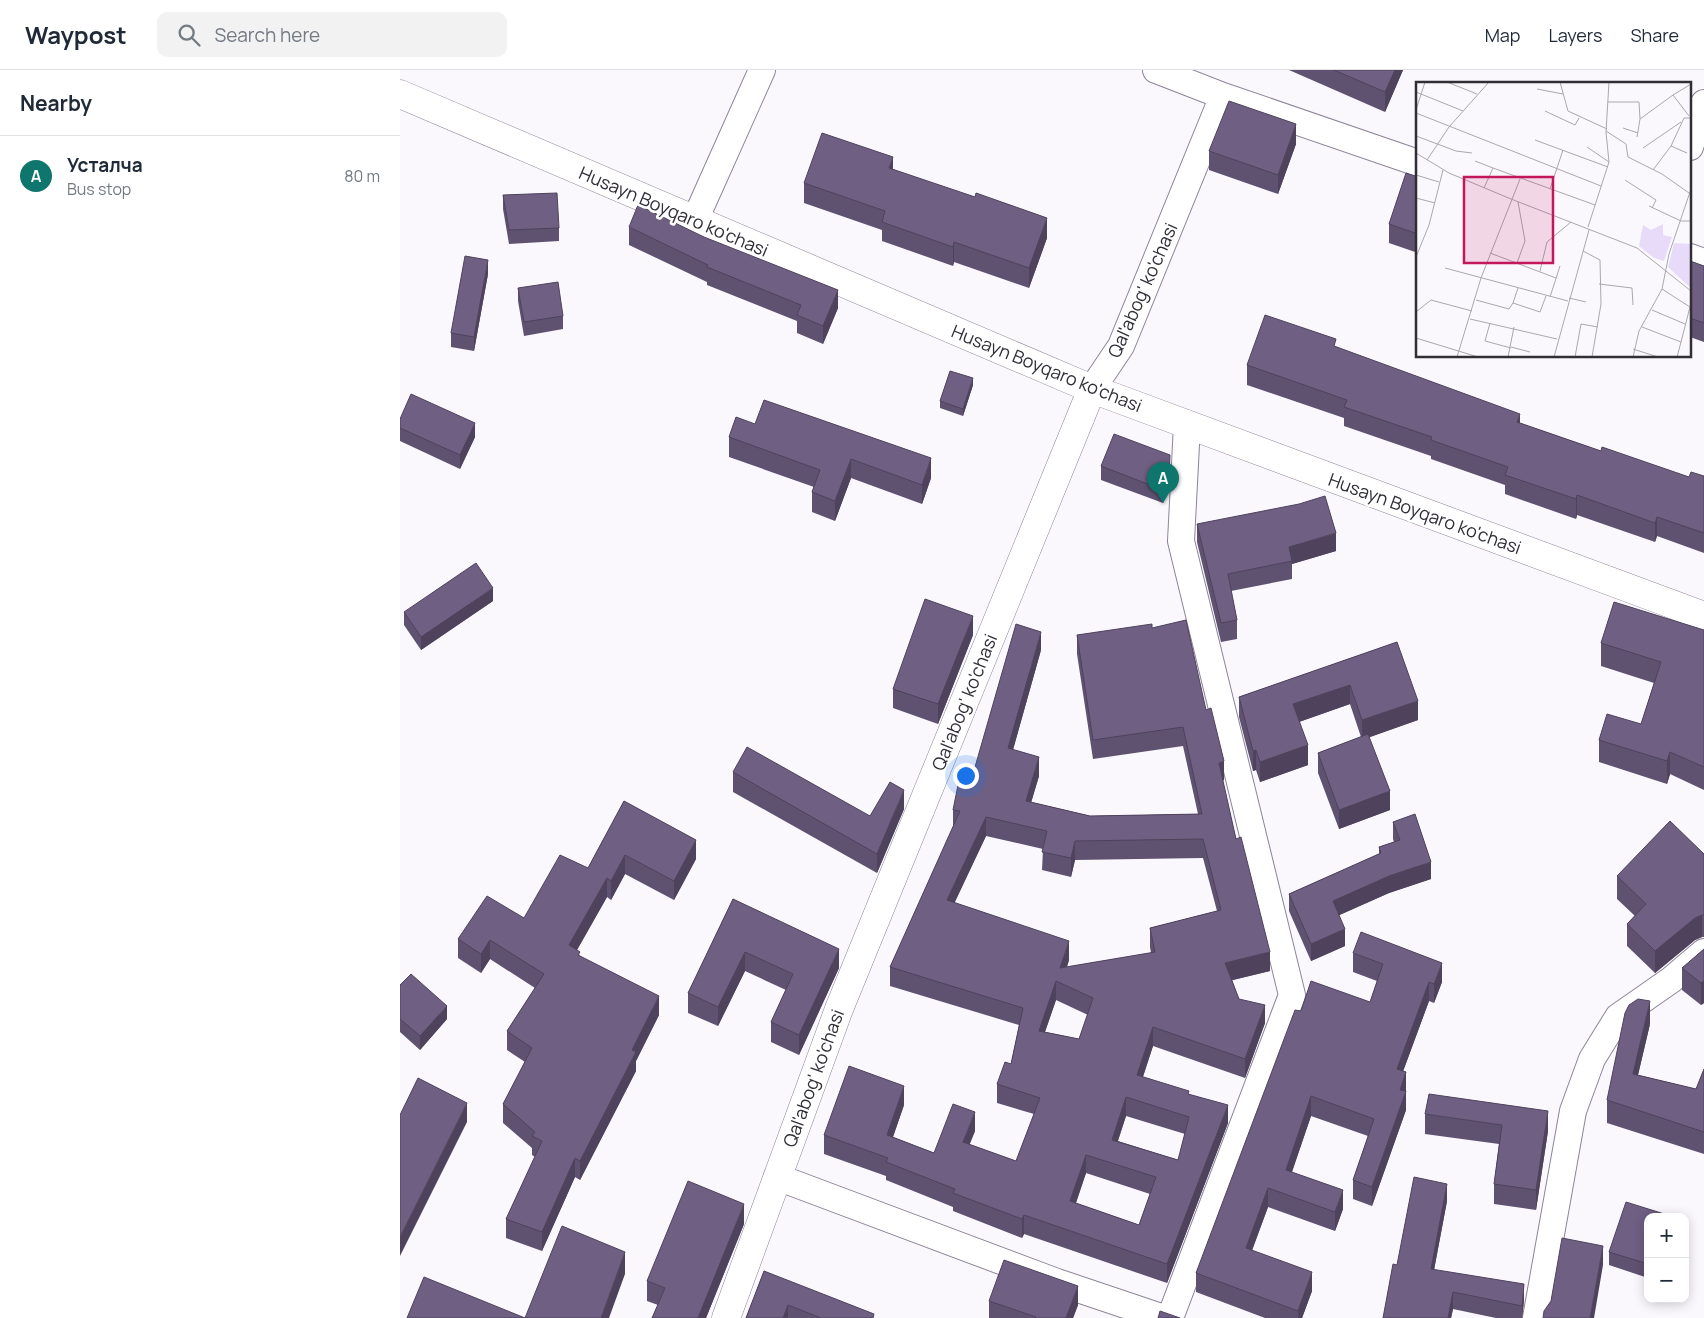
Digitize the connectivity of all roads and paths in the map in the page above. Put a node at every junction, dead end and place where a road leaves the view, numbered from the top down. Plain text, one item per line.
1 (762, 70) edge
2 (1156, 70) edge
3 (400, 94) edge
4 (1223, 96) junction
5 (1704, 103) edge
6 (1692, 141) edge
7 (1416, 162) edge
8 (695, 220) junction
9 (1692, 258) edge
10 (1704, 262) edge
11 (1092, 389) junction
12 (1187, 424) junction
13 (1704, 616) edge
14 (1704, 952) edge
15 (777, 1177) junction
16 (726, 1318) edge
17 (1164, 1318) edge
18 (1170, 1318) edge
19 (1536, 1318) edge

1 - 8 street
2 - 4 street
3 - 8 main road, Husayn Boyqaro ko'chasi
4 - 7 street
4 - 11 street, Qal'abog' ko'chasi
5 - 6 street
8 - 11 main road, Husayn Boyqaro ko'chasi
9 - 10 street
11 - 12 main road, Husayn Boyqaro ko'chasi
11 - 15 main road, Qal'abog' ko'chasi
12 - 13 main road, Husayn Boyqaro ko'chasi
12 - 18 street
14 - 19 street
15 - 16 main road, Qal'abog' ko'chasi
15 - 17 street

